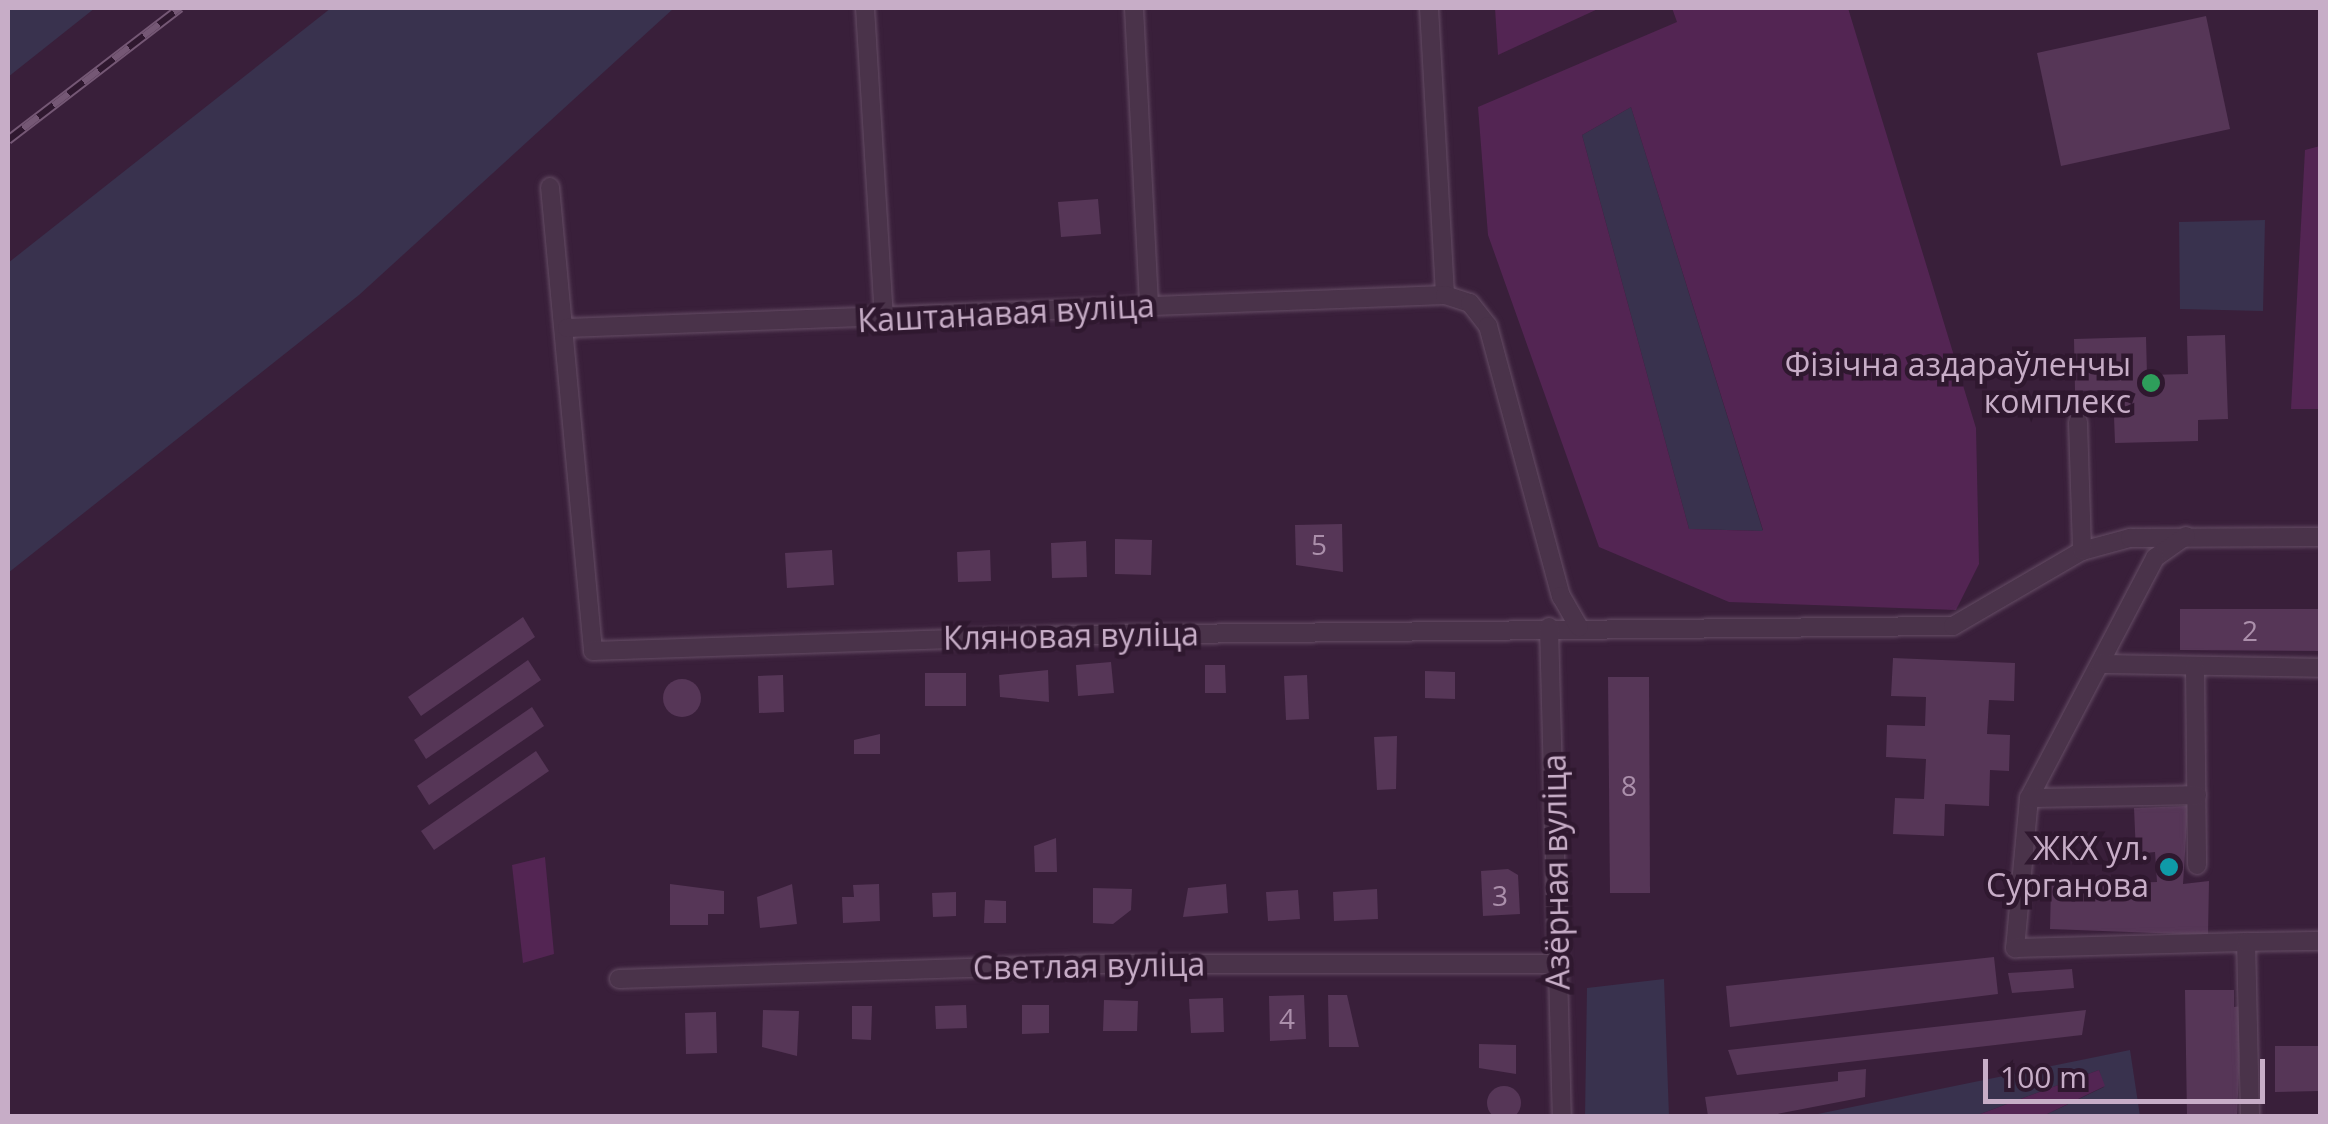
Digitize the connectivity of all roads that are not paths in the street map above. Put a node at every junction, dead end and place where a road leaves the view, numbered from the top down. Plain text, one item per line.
1 (864, 8) edge
2 (1134, 8) edge
3 (1429, 8) edge
4 (550, 187) dead end
5 (1445, 294) junction
6 (1149, 306) junction
7 (884, 320) junction
8 (567, 328) junction
9 (2078, 422) dead end
10 (2187, 535) junction
11 (2320, 538) edge
12 (2082, 551) junction
13 (1550, 627) junction
14 (1579, 627) junction
15 (2100, 664) junction
16 (2195, 667) junction
17 (2320, 668) edge
18 (2197, 795) junction
19 (2029, 798) junction
20 (2197, 865) dead end
21 (2320, 941) edge
22 (2246, 942) junction
23 (1558, 964) junction
24 (619, 980) dead end
25 (1562, 1116) edge
26 (2250, 1116) edge

1 - 7 street
2 - 6 street
3 - 5 street
4 - 8 street
5 - 6 street, Каштанавая вуліца
5 - 14 street
6 - 7 street, Каштанавая вуліца
7 - 8 street, Каштанавая вуліца
8 - 13 street, Кляновая вуліца
9 - 12 street
10 - 11 street
10 - 12 street
10 - 15 street
12 - 14 street, Кляновая вуліца
13 - 14 street, Кляновая вуліца
13 - 23 street, Азёрная вуліца
15 - 16 street
15 - 19 street
16 - 17 street
16 - 18 street
18 - 19 street
18 - 20 street
19 - 22 street
21 - 22 street
22 - 26 street
23 - 24 street, Светлая вуліца
23 - 25 street, Азёрная вуліца

